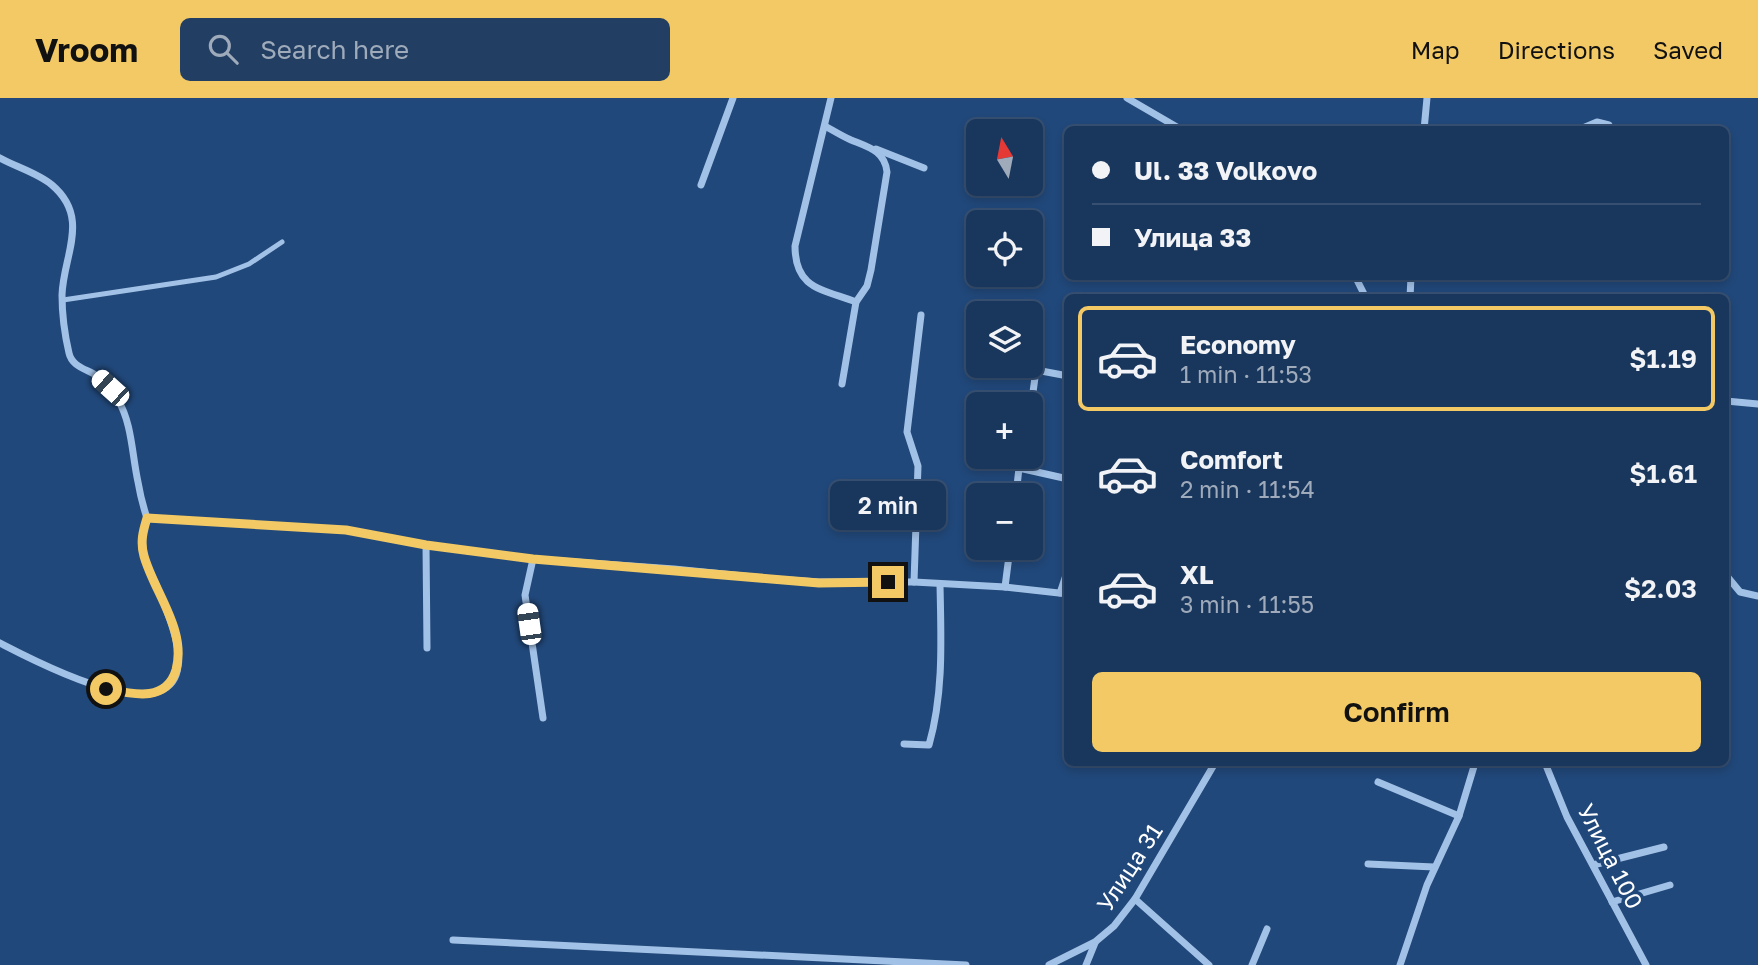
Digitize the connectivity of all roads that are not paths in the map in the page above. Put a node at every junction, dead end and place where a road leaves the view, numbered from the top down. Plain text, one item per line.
1 (733, 98) edge
2 (831, 98) edge
3 (1127, 98) edge
4 (1427, 98) edge
5 (825, 126) junction
6 (1175, 126) edge
7 (1424, 126) edge
8 (1588, 126) edge
9 (1609, 126) edge
10 (876, 149) junction
11 (0, 158) edge
12 (925, 167) dead end
13 (701, 185) dead end
14 (282, 242) dead end
15 (63, 300) junction
16 (856, 302) junction
17 (921, 315) dead end
18 (1064, 375) edge
19 (842, 384) dead end
20 (1033, 392) edge
21 (1729, 401) edge
22 (1758, 404) edge
23 (1064, 478) edge
24 (1017, 483) edge
25 (147, 518) junction
26 (426, 545) junction
27 (533, 559) junction
28 (1008, 560) edge
29 (1729, 579) edge
30 (914, 582) junction
31 (940, 584) junction
32 (1005, 587) junction
33 (1064, 594) edge
34 (1758, 596) edge
35 (0, 643) edge
36 (427, 648) dead end
37 (543, 718) dead end
38 (904, 744) dead end
39 (1213, 766) edge
40 (1474, 766) edge
41 (1546, 766) edge
42 (1378, 782) dead end
43 (1459, 816) junction
44 (1664, 847) dead end
45 (1368, 864) dead end
46 (1593, 865) junction
47 (1434, 867) junction
48 (1670, 885) dead end
49 (1135, 899) junction
50 (1612, 902) junction
51 (1267, 929) dead end
52 (453, 940) dead end
53 (1095, 942) junction
54 (961, 965) edge
55 (966, 965) edge
56 (1049, 965) edge
57 (1086, 965) edge
58 (1209, 965) edge
59 (1252, 965) edge
60 (1400, 965) edge
61 (1646, 965) edge

1 - 13 street
2 - 5 street
3 - 6 street
4 - 7 street
5 - 10 street
5 - 16 street
8 - 9 street
10 - 12 street
10 - 16 street
11 - 15 street
14 - 15 lane
15 - 25 street
16 - 19 street
17 - 30 street
18 - 20 street
21 - 22 street
23 - 24 street
25 - 26 street
25 - 35 street
26 - 27 street
26 - 36 street
27 - 30 street
27 - 37 street
28 - 32 street
29 - 34 street
30 - 31 street
31 - 32 street
31 - 38 street
32 - 33 street
39 - 49 street, Улица 31
40 - 43 street
41 - 46 street, Улица 100
42 - 43 street
43 - 47 street
44 - 46 street
45 - 47 street
46 - 50 street, Улица 100
47 - 60 street
48 - 50 street
49 - 53 street, Улица 31
49 - 58 street
50 - 61 street, Улица 100
51 - 59 street
52 - 54 street
53 - 56 street, Улица 31
53 - 57 street
54 - 55 street

